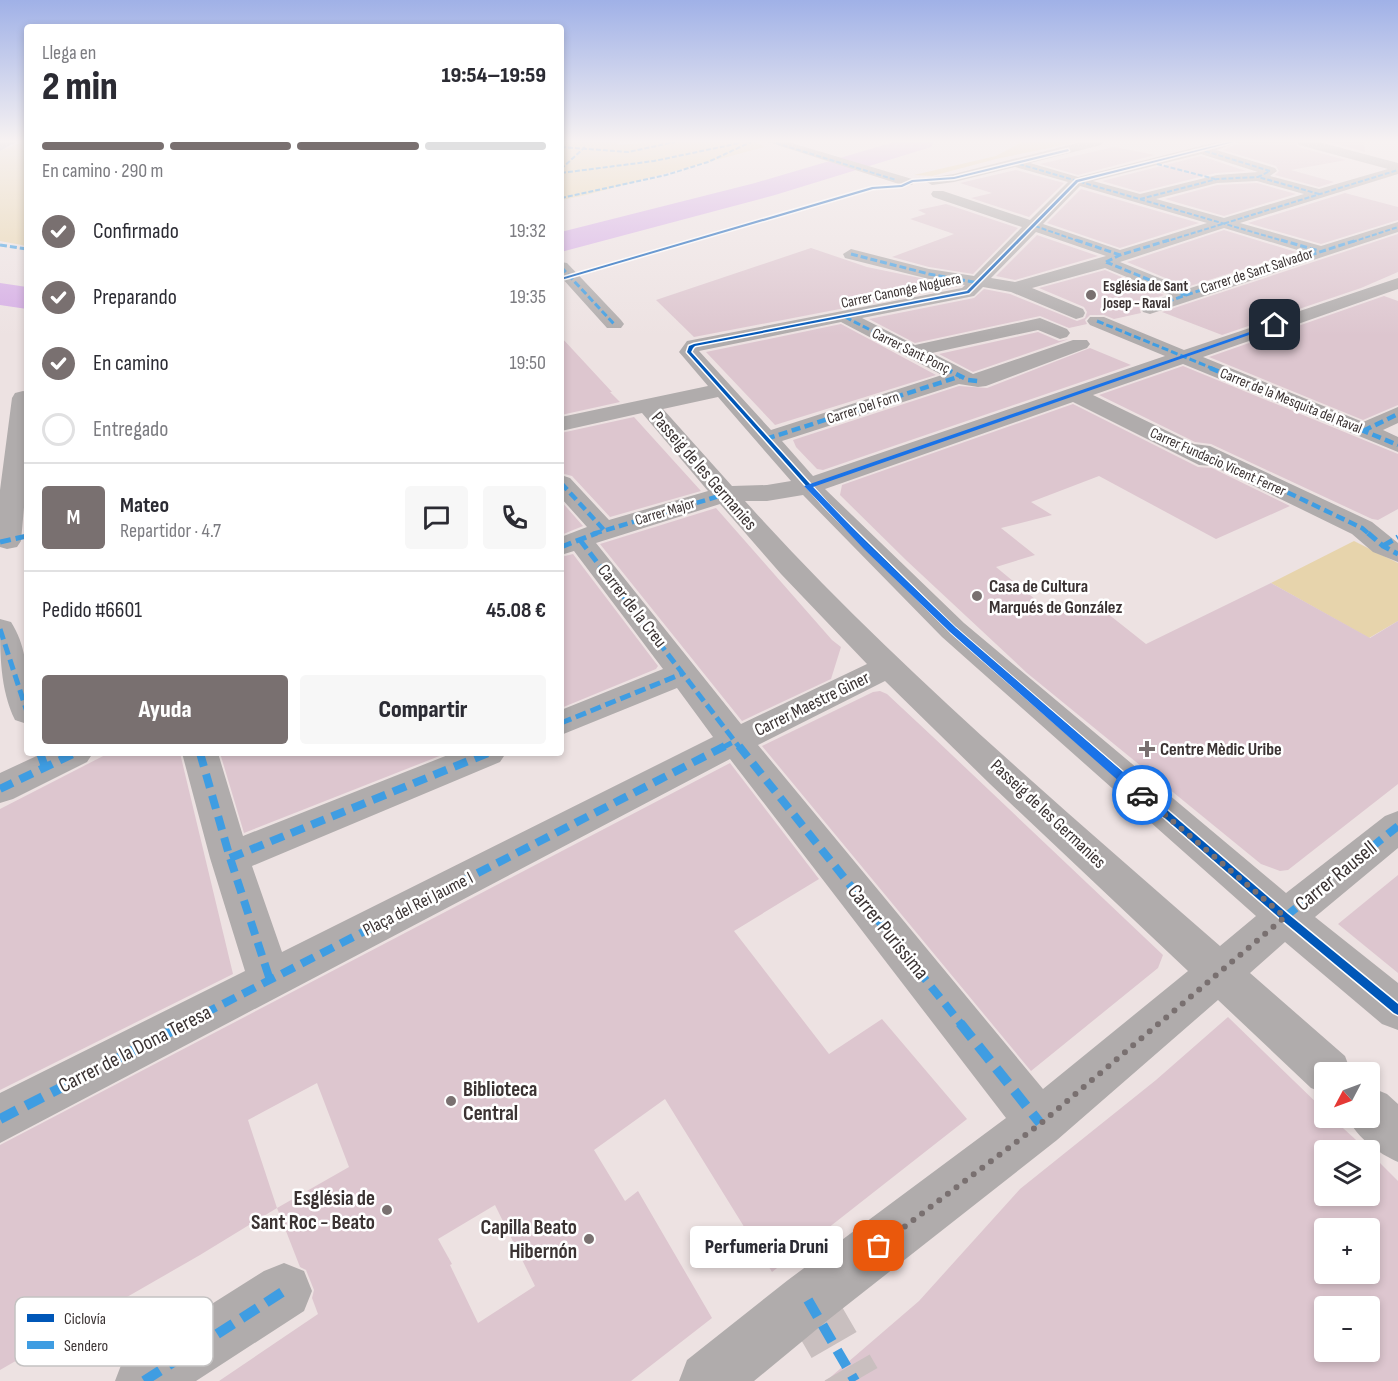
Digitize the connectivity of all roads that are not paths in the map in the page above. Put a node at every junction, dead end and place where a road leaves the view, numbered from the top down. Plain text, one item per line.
1 (992, 206) edge
2 (1053, 206) edge
3 (1166, 206) edge
4 (1279, 206) edge
5 (1224, 223) junction
6 (1035, 226) junction
7 (1398, 227) edge
8 (1319, 251) junction
9 (851, 254) dead end
10 (1113, 259) junction
11 (564, 270) edge
12 (979, 283) junction
13 (1398, 283) edge
14 (1015, 287) junction
15 (1186, 295) junction
16 (1150, 308) dead end
17 (1076, 313) dead end
18 (845, 317) junction
19 (1097, 321) dead end
20 (614, 324) dead end
21 (1060, 333) dead end
22 (1080, 344) dead end
23 (911, 352) junction
24 (1183, 357) junction
25 (969, 378) junction
26 (721, 390) junction
27 (1075, 395) junction
28 (17, 398) edge
29 (647, 405) junction
30 (1398, 414) edge
31 (564, 423) edge
32 (1363, 431) junction
33 (766, 439) junction
34 (1398, 445) edge
35 (1190, 451) junction
36 (808, 486) junction
37 (1267, 489) dead end
38 (564, 491) edge
39 (726, 494) junction
40 (582, 539) edge
41 (11, 540) edge
42 (1393, 546) edge
43 (0, 629) edge
44 (889, 666) junction
45 (684, 673) junction
46 (24, 703) edge
47 (564, 722) edge
48 (735, 741) junction
49 (201, 756) edge
50 (481, 756) edge
51 (54, 758) edge
52 (0, 789) edge
53 (1398, 826) edge
54 (230, 858) junction
55 (1285, 917) junction
56 (1220, 972) junction
57 (270, 980) junction
58 (1398, 1010) edge
59 (1317, 1062) edge
60 (0, 1119) edge
61 (1380, 1120) edge
62 (1040, 1124) junction
63 (1398, 1137) edge
64 (284, 1291) dead end
65 (213, 1337) edge
66 (167, 1366) edge
67 (144, 1381) edge
68 (708, 1381) edge

1 - 6 street
2 - 6 street, Carrer Canonge Noguera
3 - 5 street
4 - 5 street
5 - 8 street
5 - 10 street
6 - 10 street
6 - 12 street, Carrer Canonge Noguera
7 - 8 street, Carrer de Sant Salvador
8 - 15 street, Carrer de Sant Salvador
9 - 12 street
10 - 14 street
10 - 15 street
11 - 20 street
12 - 14 street
12 - 18 street, Carrer Canonge Noguera
13 - 24 street, Carrer Major
14 - 17 street
15 - 16 street, Carrer de Sant Salvador
18 - 23 street, Carrer Sant Ponç
18 - 26 street, Carrer Canonge Noguera
19 - 24 street, Carrer de la Mesquita del Raval
21 - 23 street
22 - 25 street, Carrer Del Forn
23 - 25 street, Carrer Sant Ponç
24 - 27 street, Carrer Major
24 - 32 street, Carrer de la Mesquita del Raval
25 - 33 street, Carrer Del Forn
26 - 29 street, Passeig de les Germanies
26 - 33 street
27 - 35 street, Carrer Fundacio Vicent Ferrer
27 - 36 street, Carrer Major
28 - 41 street
29 - 31 street
29 - 39 street, Passeig de les Germanies
30 - 32 street
32 - 34 street, Carrer de la Mesquita del Raval
33 - 36 street
35 - 37 street
35 - 42 street, Carrer Fundacio Vicent Ferrer
36 - 39 street, Carrer Major
36 - 55 street
38 - 40 street, Carrer de la Creu
39 - 40 street, Carrer Major
39 - 44 street, Passeig de les Germanies
40 - 45 street, Carrer de la Creu
43 - 46 street
44 - 48 street, Carrer Maestre Giner
44 - 56 street, Passeig de les Germanies
45 - 47 street
45 - 48 street
48 - 57 street, Plaça del Rei Jaume I
48 - 62 street, Carrer Purissima
49 - 54 street
50 - 54 street
51 - 52 street
53 - 55 street, Carrer Rausell
54 - 57 street
55 - 56 street, Carrer Rausell
55 - 58 street
56 - 59 street, Passeig de les Germanies
56 - 62 street, Carrer Rausell
57 - 60 street, Carrer de la Dona Teresa
61 - 63 street
62 - 68 street, Carrer Rausell
64 - 65 street
66 - 67 street

